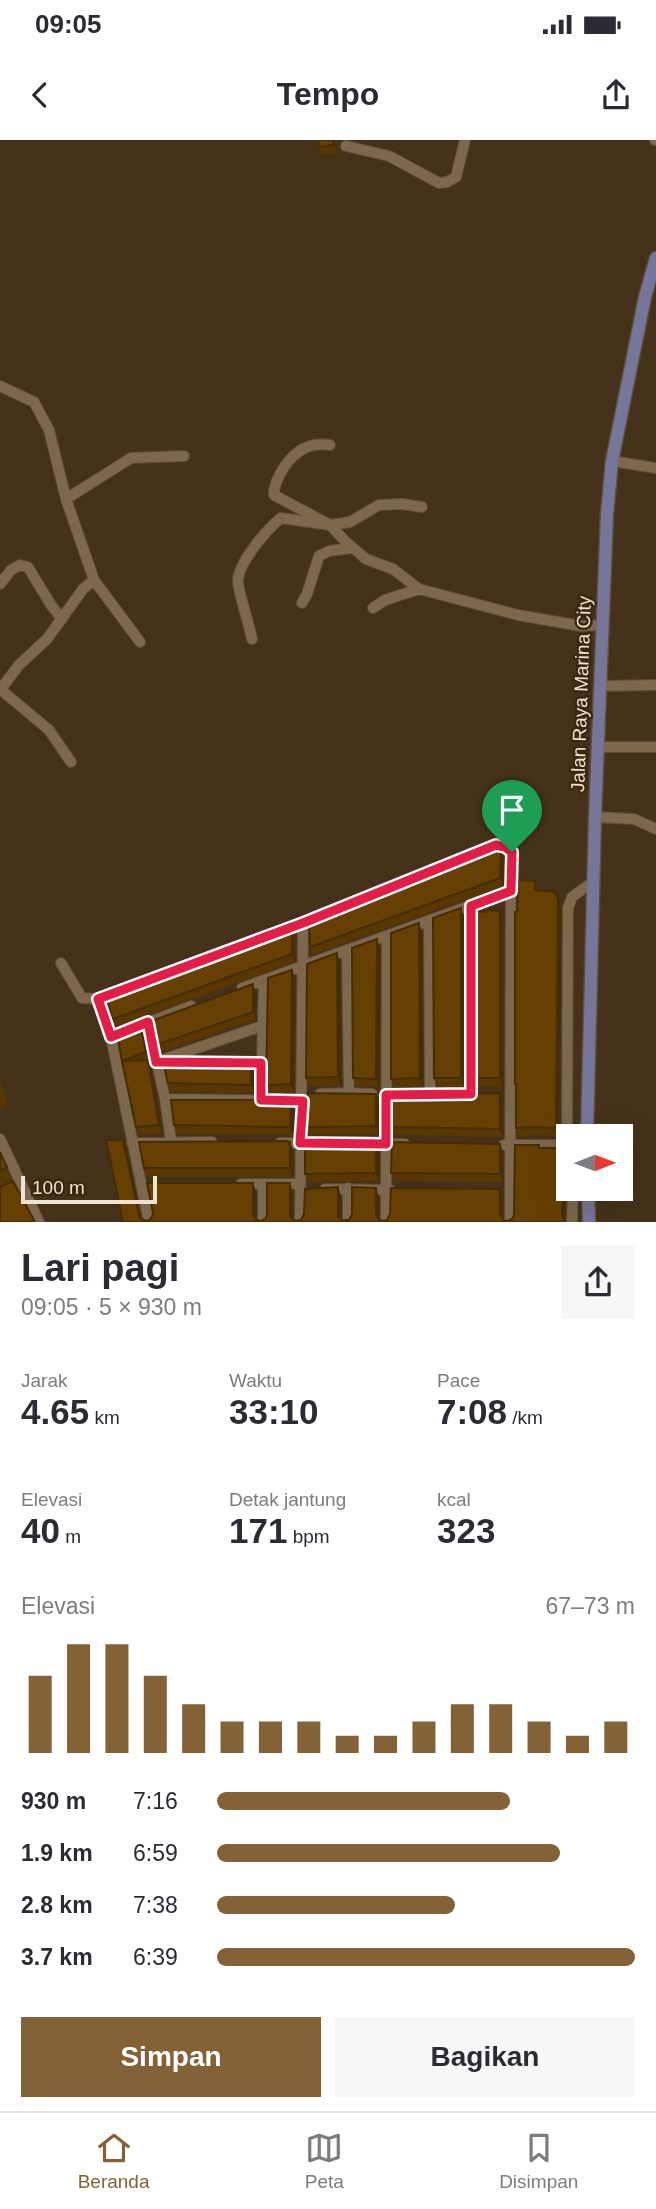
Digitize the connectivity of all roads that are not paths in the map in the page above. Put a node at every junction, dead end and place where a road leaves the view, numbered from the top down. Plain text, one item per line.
1 (465, 140) edge
2 (346, 146) dead end
3 (656, 258) edge
4 (0, 386) edge
5 (330, 445) dead end
6 (184, 456) dead end
7 (612, 461) junction
8 (656, 468) edge
9 (66, 499) junction
10 (422, 507) dead end
11 (330, 525) junction
12 (352, 548) junction
13 (94, 580) junction
14 (0, 584) edge
15 (419, 589) junction
16 (302, 603) dead end
17 (373, 608) dead end
18 (62, 619) junction
19 (602, 625) junction
20 (252, 639) dead end
21 (140, 642) dead end
22 (656, 685) edge
23 (601, 686) junction
24 (0, 690) edge
25 (599, 747) junction
26 (656, 747) edge
27 (71, 762) dead end
28 (595, 817) junction
29 (656, 829) edge
30 (594, 881) junction
31 (393, 887) edge
32 (511, 891) junction
33 (471, 906) junction
34 (329, 912) edge
35 (429, 921) junction
36 (303, 923) junction
37 (270, 935) edge
38 (387, 936) junction
39 (347, 950) junction
40 (61, 963) dead end
41 (302, 966) junction
42 (264, 980) junction
43 (123, 989) edge
44 (225, 994) edge
45 (98, 999) junction
46 (200, 1003) edge
47 (148, 1022) junction
48 (262, 1026) junction
49 (111, 1037) junction
50 (157, 1061) junction
51 (196, 1062) edge
52 (248, 1063) edge
53 (261, 1063) junction
54 (349, 1093) junction
55 (430, 1094) junction
56 (444, 1094) edge
57 (457, 1094) edge
58 (471, 1094) junction
59 (484, 1094) edge
60 (497, 1094) edge
61 (510, 1094) junction
62 (386, 1095) junction
63 (399, 1095) edge
64 (412, 1095) edge
65 (302, 1098) junction
66 (165, 1099) junction
67 (261, 1100) junction
68 (567, 1124) edge
69 (587, 1124) edge
70 (0, 1139) edge
71 (171, 1141) junction
72 (223, 1142) edge
73 (132, 1143) junction
74 (274, 1143) edge
75 (300, 1143) junction
76 (325, 1143) edge
77 (349, 1144) edge
78 (386, 1144) junction
79 (413, 1144) edge
80 (496, 1145) edge
81 (509, 1145) junction
82 (556, 1145) edge
83 (4, 1159) edge
84 (141, 1184) junction
85 (154, 1184) edge
86 (236, 1184) edge
87 (263, 1184) junction
88 (23, 1186) junction
89 (300, 1187) junction
90 (348, 1188) junction
91 (386, 1190) junction
92 (400, 1190) edge
93 (496, 1190) edge
94 (510, 1190) junction
95 (11, 1193) edge
96 (573, 1201) edge
97 (588, 1201) edge
98 (39, 1222) edge
99 (149, 1222) edge
100 (262, 1222) edge
101 (300, 1222) edge
102 (348, 1222) edge
103 (386, 1222) edge
104 (510, 1222) edge
105 (572, 1222) edge
106 (589, 1222) edge

1 - 2 street
3 - 7 main road, Jalan Raya Marina City
4 - 9 street
5 - 11 street
6 - 9 street
7 - 8 street
7 - 19 main road, Jalan Raya Marina City
9 - 13 street
10 - 11 street
11 - 12 street
11 - 20 street
12 - 15 street
12 - 16 street
13 - 18 street
13 - 21 street
14 - 18 street
15 - 17 street
15 - 19 street
18 - 24 street
19 - 23 main road, Jalan Raya Marina City
22 - 23 street
23 - 25 main road, Jalan Raya Marina City
24 - 27 street
25 - 26 street
25 - 28 main road, Jalan Raya Marina City
28 - 29 street
28 - 30 main road, Jalan Raya Marina City
30 - 68 street
30 - 69 main road, Jalan Raya Marina City
31 - 32 street
32 - 33 street
32 - 61 street
33 - 35 street
33 - 58 street
34 - 36 street
35 - 38 street
35 - 55 street
36 - 37 street
36 - 41 street
38 - 39 street
38 - 62 street
39 - 41 street
39 - 54 street
40 - 45 street
41 - 42 street
41 - 65 street
42 - 44 street
42 - 48 street
43 - 45 street
45 - 49 street
46 - 47 street
47 - 49 street
47 - 50 street
48 - 50 street
48 - 53 street
49 - 73 street
50 - 51 street
50 - 66 street
52 - 53 street
53 - 67 street
54 - 62 street
54 - 65 street
55 - 56 street
55 - 64 street
57 - 58 street
58 - 59 street
60 - 61 street
61 - 81 street
62 - 63 street
62 - 78 street
65 - 67 street
65 - 75 street
66 - 67 street
66 - 71 street
70 - 83 street
71 - 72 street
71 - 73 street
73 - 84 street
74 - 75 street
75 - 76 street
75 - 89 street
77 - 78 street
78 - 79 street
78 - 91 street
80 - 81 street
81 - 82 street
81 - 94 street
83 - 88 street
84 - 85 street
84 - 99 street
86 - 87 street
87 - 89 street
87 - 100 street
88 - 95 street
88 - 98 street
89 - 90 street
89 - 101 street
90 - 91 street
90 - 102 street
91 - 92 street
91 - 103 street
93 - 94 street
94 - 104 street
96 - 105 street
97 - 106 main road

